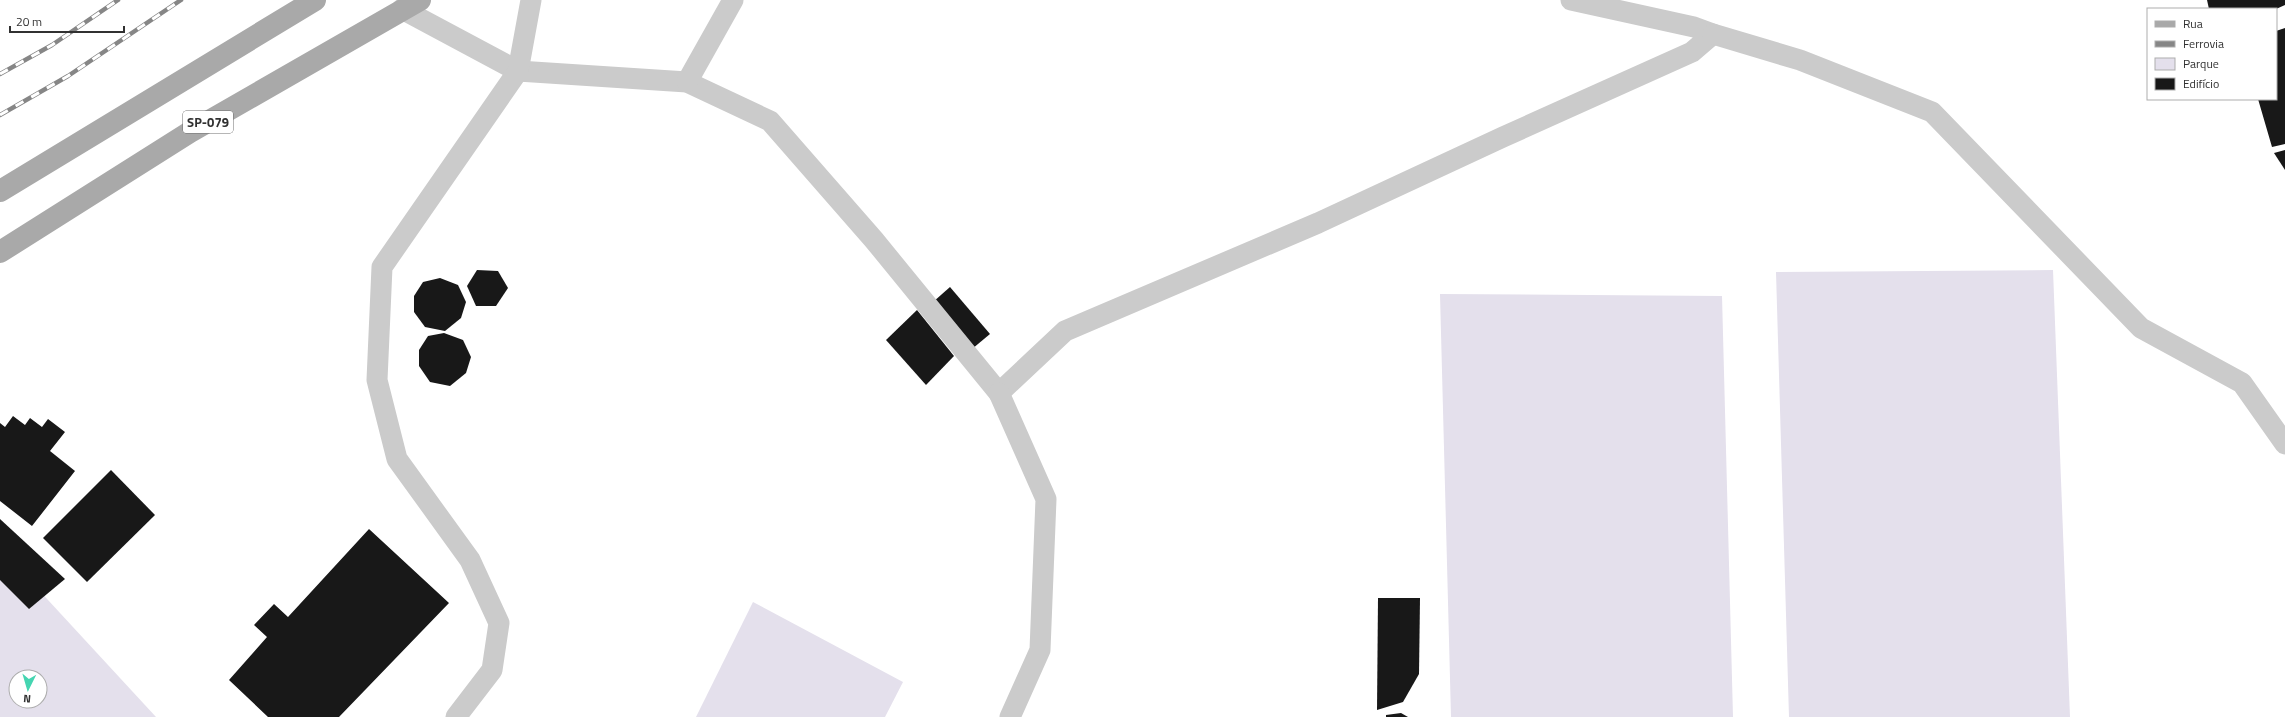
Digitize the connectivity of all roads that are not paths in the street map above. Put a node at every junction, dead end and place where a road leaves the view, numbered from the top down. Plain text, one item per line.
1 (315, 0) edge
2 (531, 0) edge
3 (733, 0) edge
4 (1571, 0) edge
5 (411, 5) edge
6 (1714, 34) junction
7 (518, 71) junction
8 (687, 82) junction
9 (0, 191) edge
10 (0, 252) edge
11 (999, 393) junction
12 (2285, 444) edge
13 (456, 717) edge
14 (1010, 717) edge

1 - 9 main road
2 - 7 lane
3 - 8 lane
4 - 6 lane
5 - 7 lane
5 - 10 main road, SP-079
6 - 11 lane
6 - 12 lane
7 - 8 lane
7 - 13 lane
8 - 11 lane
11 - 14 lane

